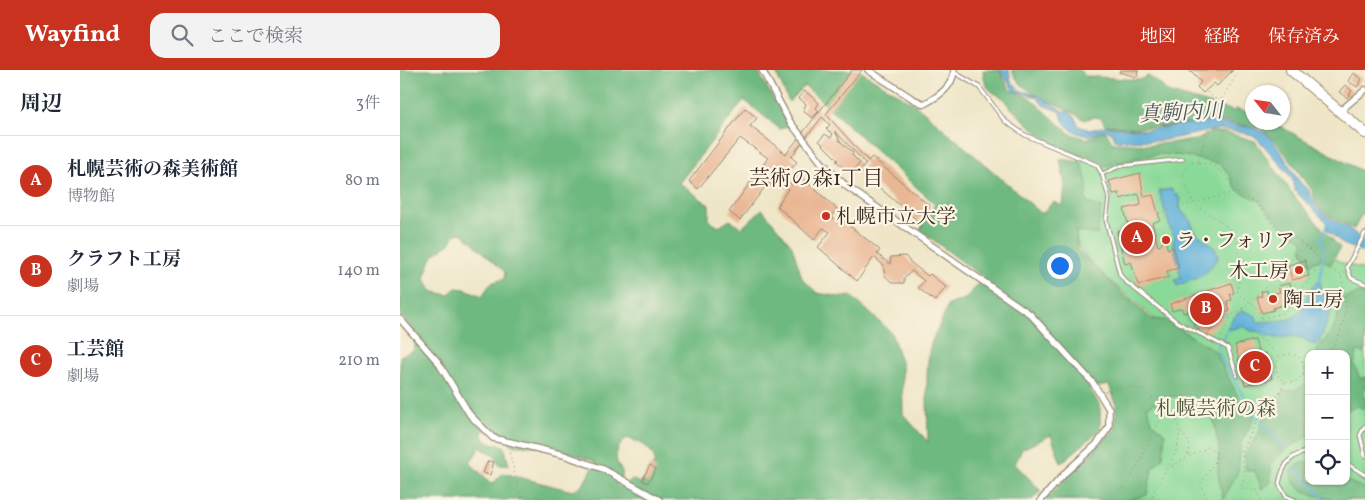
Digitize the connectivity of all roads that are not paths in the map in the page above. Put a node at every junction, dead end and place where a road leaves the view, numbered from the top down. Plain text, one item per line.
1 (762, 70) edge
2 (868, 70) edge
3 (1291, 70) edge
4 (954, 71) edge
5 (1364, 93) edge
6 (1339, 112) junction
7 (1365, 133) edge
8 (1183, 159) dead end
9 (1102, 174) junction
10 (1365, 233) edge
11 (1365, 284) edge
12 (400, 319) edge
13 (1237, 376) dead end
14 (1365, 426) edge
15 (1305, 453) edge
16 (1365, 456) edge
17 (1350, 466) edge
18 (1365, 475) edge
19 (659, 500) edge
20 (1041, 500) edge
21 (1295, 500) edge

1 - 20 street
2 - 4 street
3 - 6 highway
4 - 9 lane
5 - 6 street
6 - 7 highway
8 - 9 lane
9 - 13 lane
10 - 11 lane
12 - 19 street
14 - 16 lane
15 - 21 lane
17 - 18 lane

